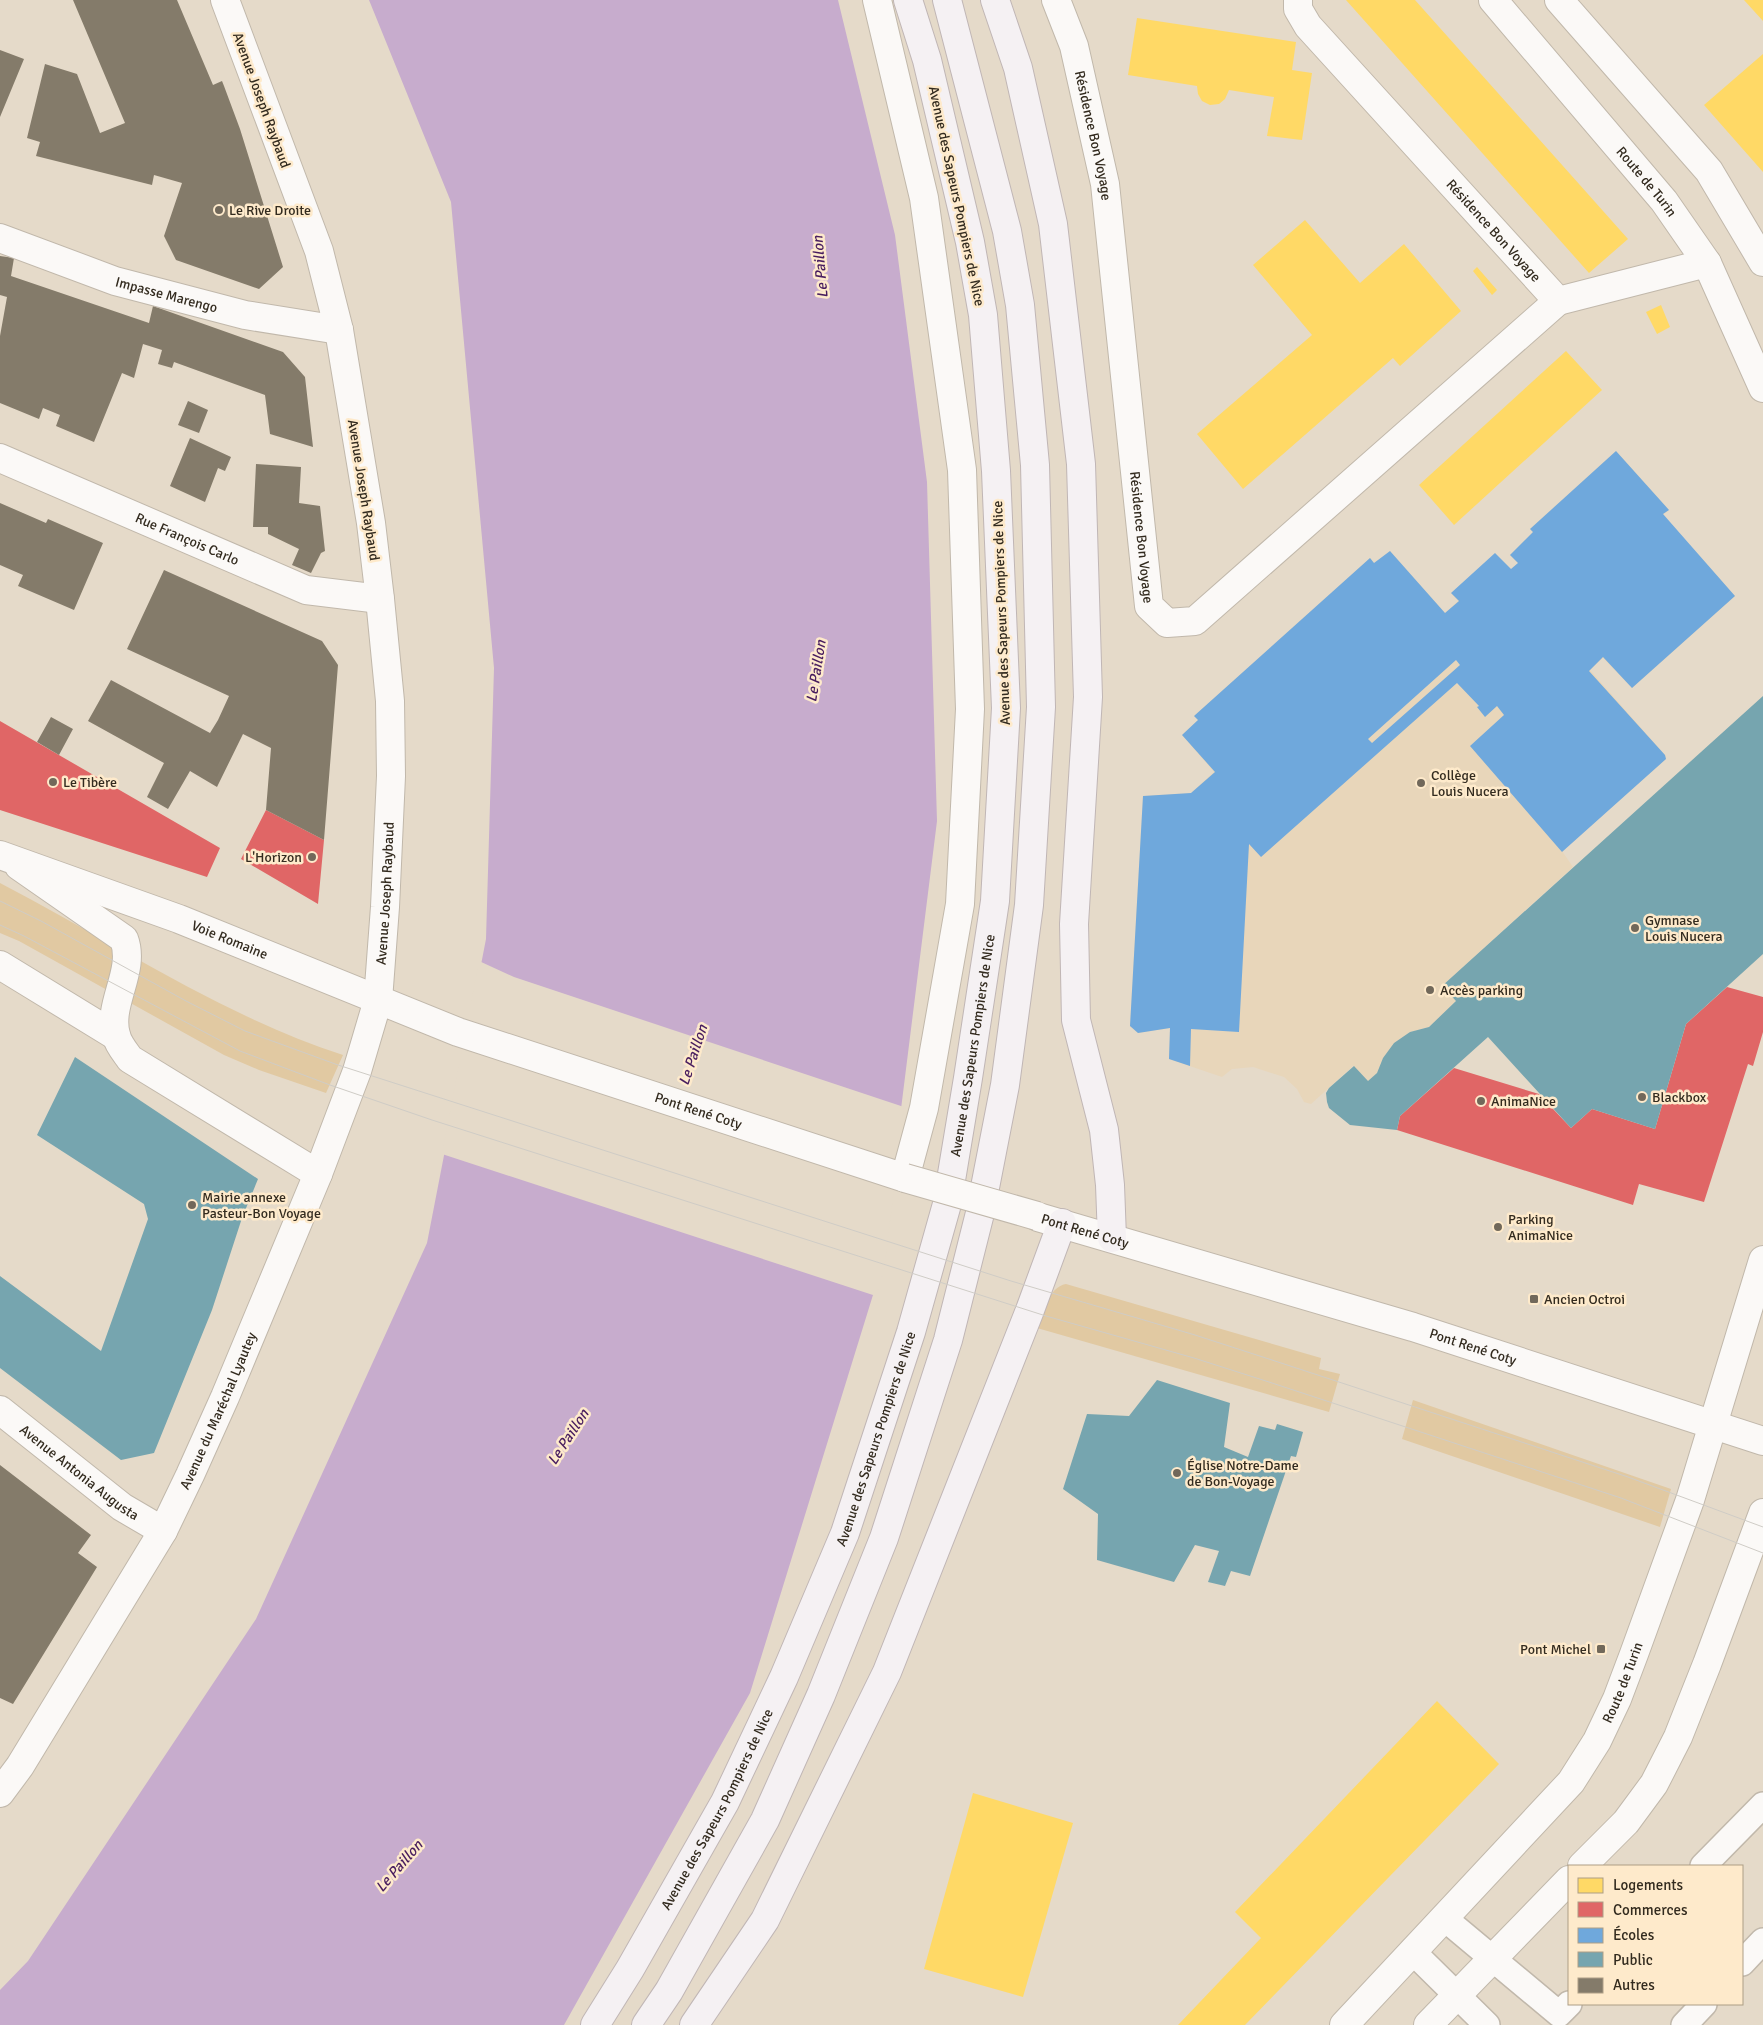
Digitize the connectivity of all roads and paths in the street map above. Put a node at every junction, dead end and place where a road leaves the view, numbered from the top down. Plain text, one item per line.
1 (225, 0) edge
2 (877, 0) edge
3 (908, 0) edge
4 (947, 0) edge
5 (995, 0) edge
6 (1056, 0) edge
7 (1298, 0) edge
8 (1493, 0) edge
9 (1558, 0) edge
10 (0, 238) edge
11 (1763, 262) edge
12 (1707, 263) junction
13 (1558, 301) junction
14 (339, 330) junction
15 (1763, 388) edge
16 (0, 458) edge
17 (380, 599) junction
18 (4, 856) edge
19 (0, 965) edge
20 (378, 1000) junction
21 (458, 1032) joint
22 (116, 1036) junction
23 (318, 1174) junction
24 (905, 1178) junction
25 (1050, 1220) junction
26 (1112, 1238) junction
27 (1763, 1260) edge
28 (0, 1410) edge
29 (1714, 1423) junction
30 (1763, 1441) edge
31 (1763, 1513) edge
32 (163, 1531) junction
33 (4, 1780) edge
34 (1763, 1805) edge
35 (1583, 1865) edge
36 (1704, 1865) edge
37 (1568, 1881) edge
38 (1444, 1918) junction
39 (1763, 1941) edge
40 (1412, 1951) junction
41 (1492, 1959) junction
42 (1743, 1962) edge
43 (1457, 1996) junction
44 (1568, 2005) edge
45 (1703, 2005) edge
46 (595, 2025) edge
47 (646, 2025) edge
48 (694, 2025) edge
49 (1344, 2025) edge
50 (1428, 2025) edge
51 (1487, 2025) edge
52 (1684, 2025) edge

1 - 14 main road, Avenue Joseph Raybaud
2 - 24 main road
3 - 46 main road, Avenue des Sapeurs Pompiers de Nice
4 - 47 main road
5 - 26 main road
6 - 13 main road, Résidence Bon Voyage
7 - 13 main road, Résidence Bon Voyage
8 - 12 main road, Route de Turin
9 - 11 main road
10 - 14 main road, Impasse Marengo
12 - 13 main road, Résidence Bon Voyage
12 - 15 main road, Route de Turin
14 - 17 main road, Avenue Joseph Raybaud
16 - 17 main road, Rue François Carlo
17 - 20 main road, Avenue Joseph Raybaud
18 - 20 main road, Voie Romaine
18 - 22 main road
19 - 22 main road
20 - 21 main road, Voie Romaine
20 - 23 main road, Avenue du Maréchal Lyautey
21 - 24 main road, Pont René Coty
22 - 23 main road
23 - 32 main road, Avenue du Maréchal Lyautey
24 - 25 main road, Pont René Coty, bridge
25 - 26 main road, Pont René Coty
25 - 48 main road
26 - 29 main road, Pont René Coty
27 - 29 main road, Route de Turin
28 - 32 main road, Avenue Antonia Augusta
29 - 30 main road, Pont René Coty
29 - 38 main road, Route de Turin
31 - 35 main road
32 - 33 main road, Avenue du Maréchal Lyautey
34 - 36 lane
37 - 41 main road
38 - 40 main road, Route de Turin
38 - 41 lane
39 - 42 lane
40 - 43 lane
40 - 49 main road, Route de Turin
41 - 43 main road
41 - 44 lane
43 - 50 main road
43 - 51 lane
45 - 52 lane

